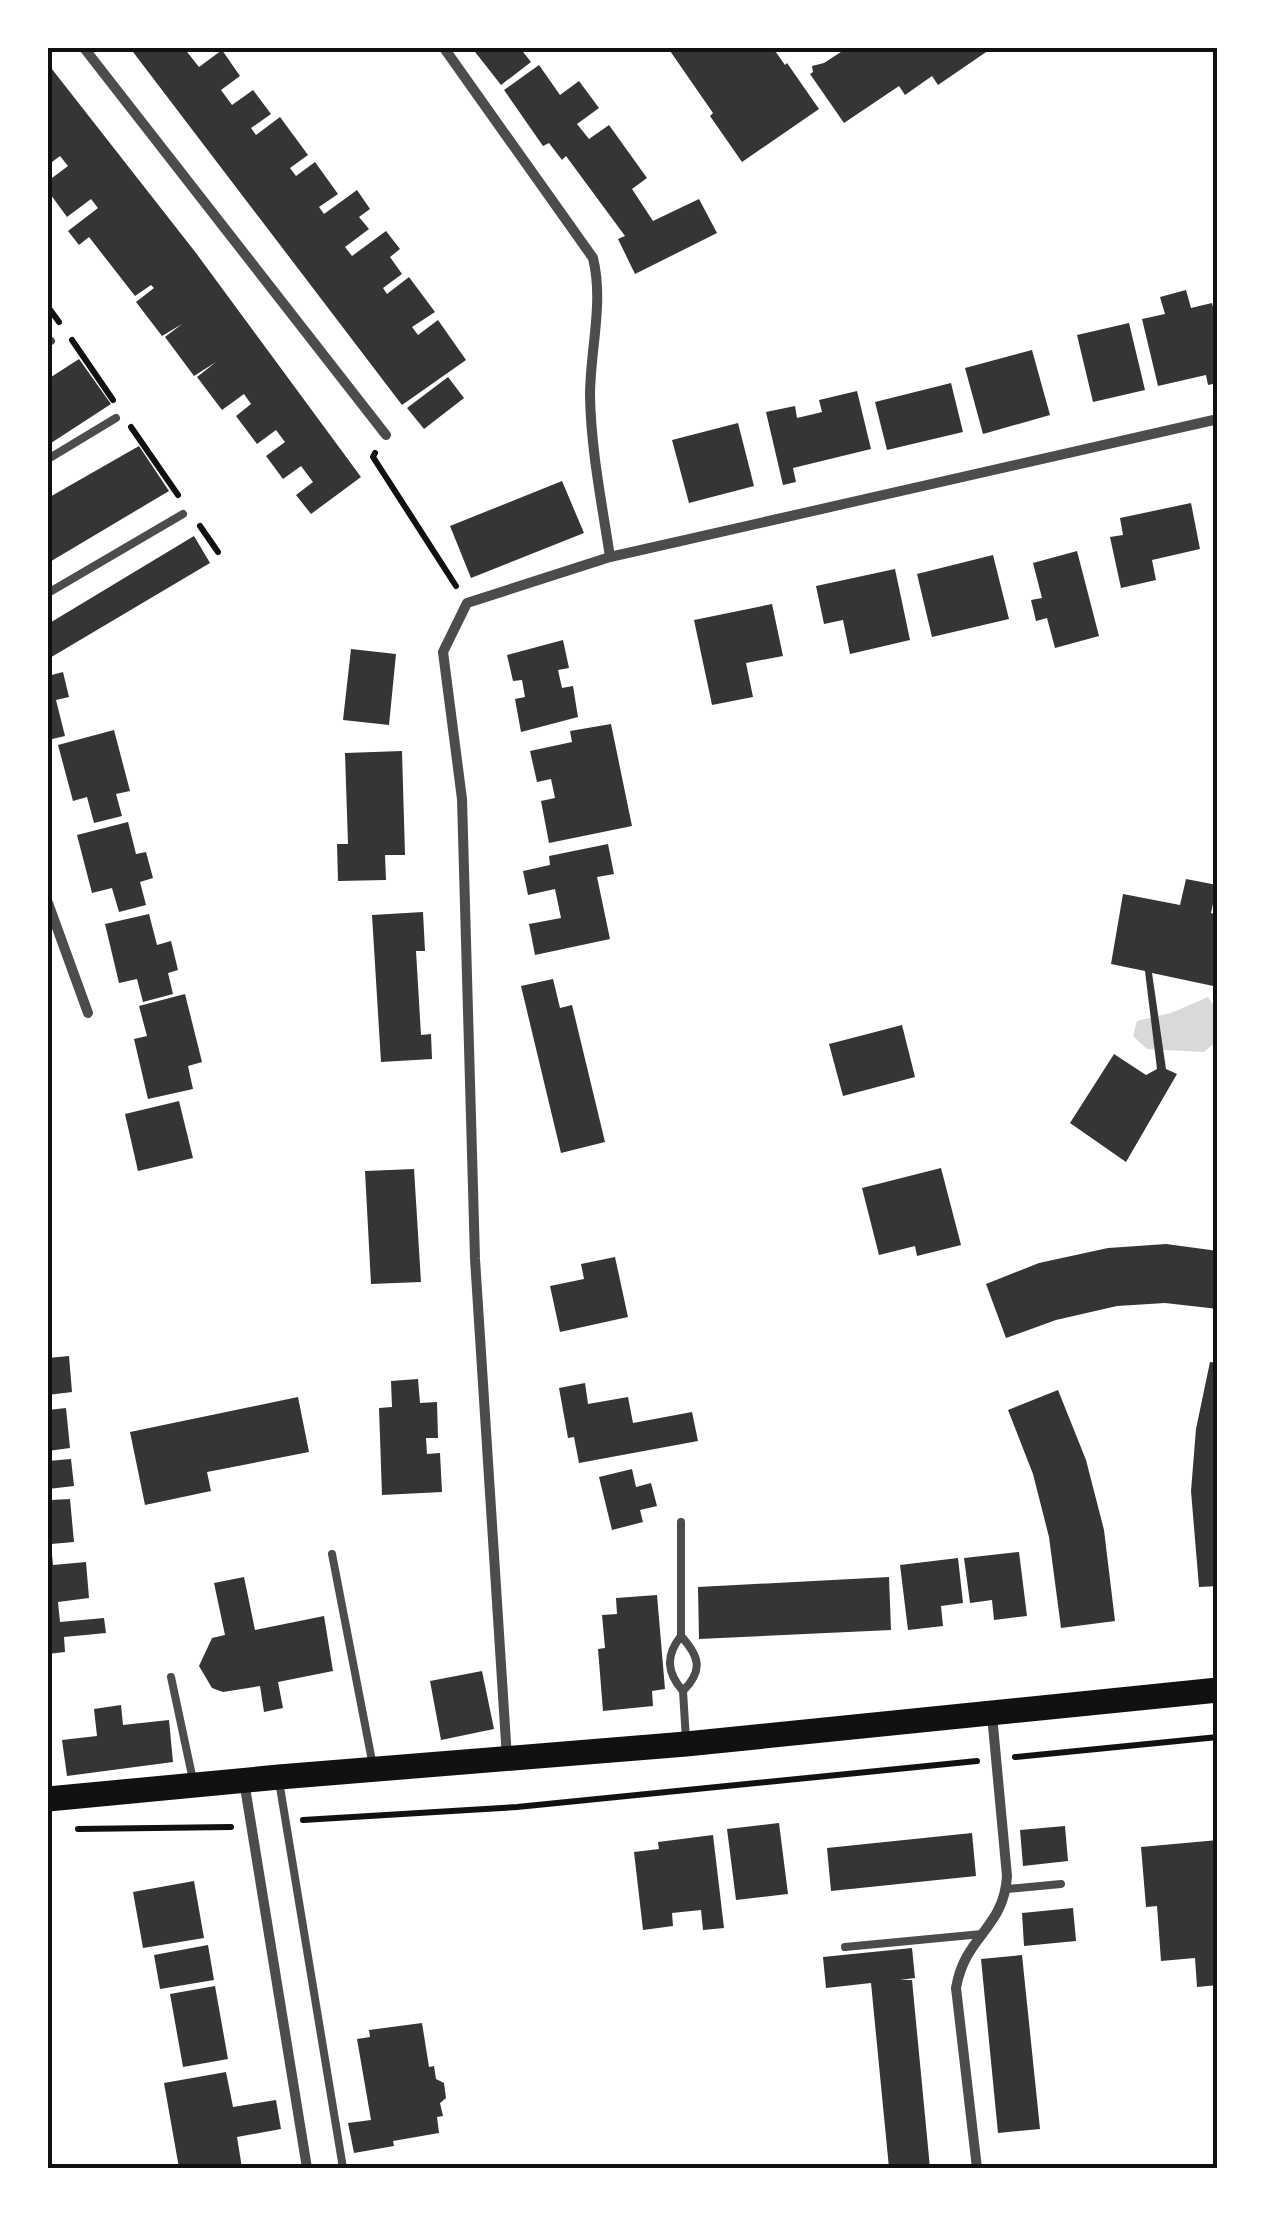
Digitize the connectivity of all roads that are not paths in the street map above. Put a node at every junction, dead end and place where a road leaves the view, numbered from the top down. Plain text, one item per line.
1 (84, 48) edge
2 (444, 48) edge
3 (116, 418) dead end
4 (1218, 419) edge
5 (386, 435) road end
6 (48, 459) edge
7 (183, 514) dead end
8 (610, 558) junction
9 (48, 592) edge
10 (48, 904) edge
11 (88, 1013) dead end
12 (681, 1522) dead end
13 (332, 1554) dead end
14 (681, 1636) junction
15 (171, 1677) dead end
16 (1218, 1690) edge
17 (684, 1691) junction
18 (992, 1714) junction
19 (686, 1744) junction
20 (507, 1759) junction
21 (373, 1769) junction
22 (279, 1776) junction
23 (244, 1780) junction
24 (194, 1784) junction
25 (48, 1799) edge
26 (1062, 1884) dead end
27 (1006, 1889) junction
28 (982, 1934) junction
29 (845, 1947) dead end
30 (307, 2168) edge
31 (343, 2168) edge
32 (976, 2168) edge

1 - 5 street
2 - 8 street
3 - 6 lane
4 - 8 street
7 - 9 lane
8 - 20 street
10 - 11 street
12 - 14 lane
13 - 21 lane
14 - 17 lane
14 - 17 lane
15 - 24 lane
16 - 18 main road
17 - 19 lane
18 - 19 main road
18 - 27 street
19 - 20 main road
20 - 21 main road
21 - 22 main road
22 - 23 main road
22 - 31 lane
23 - 24 main road
23 - 30 street
24 - 25 main road
26 - 27 lane
27 - 28 street
28 - 29 lane
28 - 32 street

